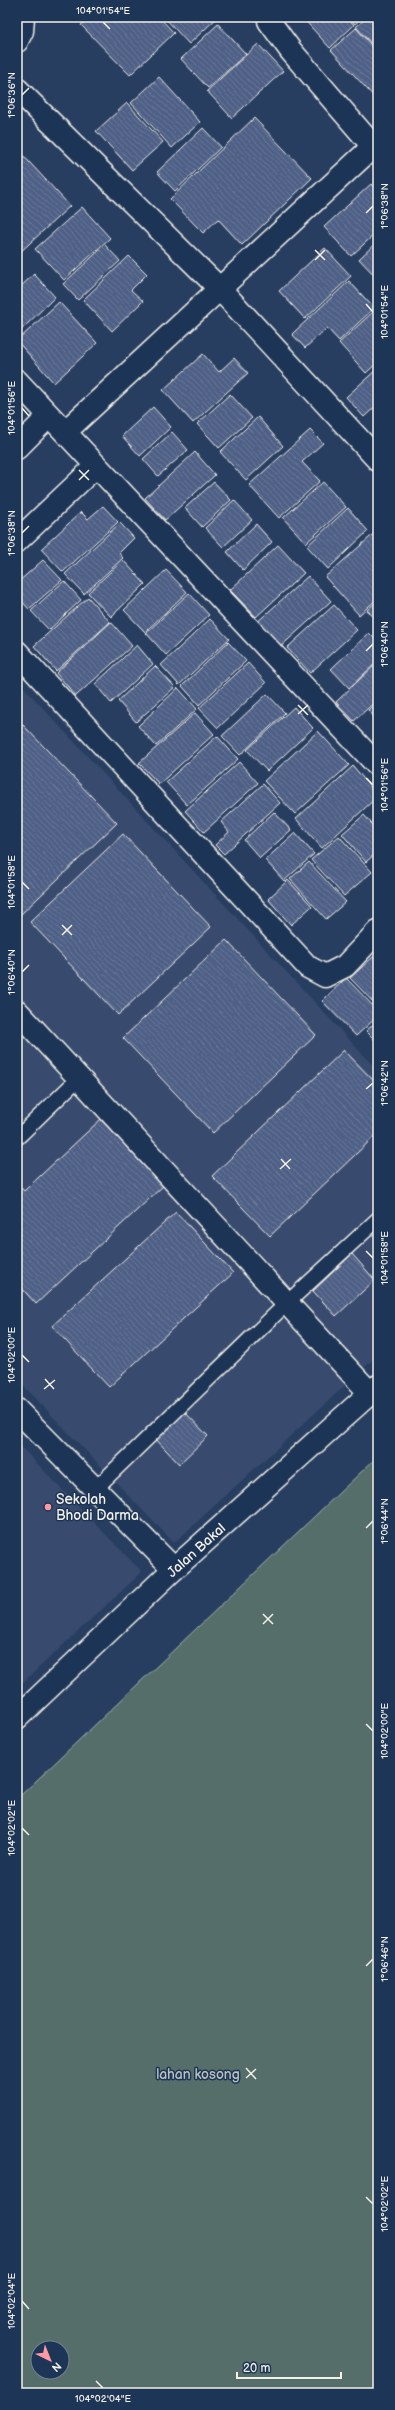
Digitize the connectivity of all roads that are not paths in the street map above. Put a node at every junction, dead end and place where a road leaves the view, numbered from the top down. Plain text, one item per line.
1 (23, 17) edge
2 (269, 17) edge
3 (17, 41) edge
4 (17, 89) edge
5 (376, 147) edge
6 (219, 288) junction
7 (17, 381) edge
8 (50, 416) junction
9 (65, 432) junction
10 (17, 448) edge
11 (378, 460) edge
12 (95, 467) junction
13 (17, 541) edge
14 (17, 652) edge
15 (378, 766) edge
16 (378, 932) edge
17 (17, 1011) edge
18 (80, 1077) junction
19 (17, 1138) edge
20 (378, 1218) edge
21 (287, 1303) junction
22 (374, 1390) edge
23 (17, 1410) edge
24 (94, 1489) junction
25 (174, 1569) junction
26 (17, 1718) edge

1 - 3 street
2 - 5 street
4 - 6 street
5 - 6 street
6 - 9 street
6 - 11 street
7 - 8 street
8 - 9 street
8 - 10 street
9 - 12 street
12 - 13 street
12 - 15 street
14 - 16 street
17 - 18 street
18 - 19 lane
18 - 21 street
20 - 21 lane
21 - 22 street
21 - 24 lane
22 - 25 street, Jalan Bakal
23 - 24 street
24 - 25 street
25 - 26 street, Jalan Bakal

